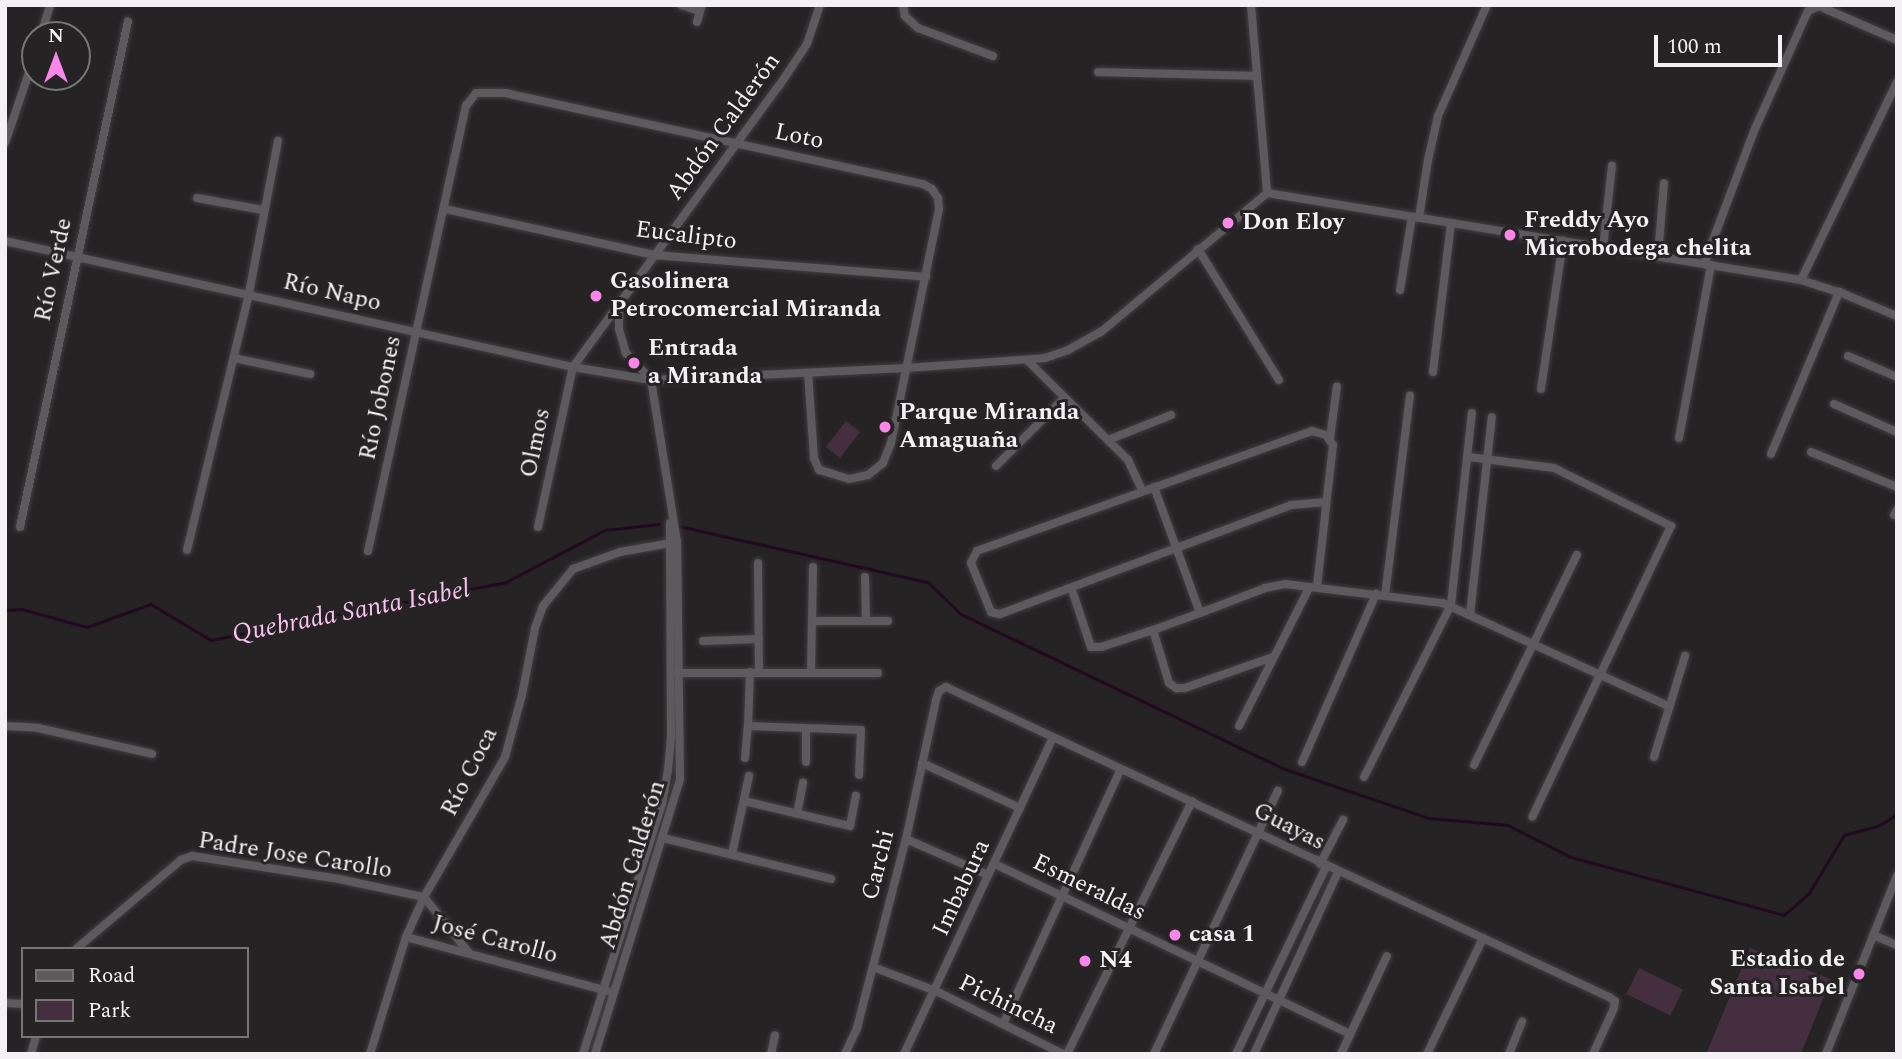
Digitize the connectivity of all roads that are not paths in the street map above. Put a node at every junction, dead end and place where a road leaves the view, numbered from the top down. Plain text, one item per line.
1 (681, 5) edge
2 (820, 5) edge
3 (903, 5) edge
4 (1251, 5) edge
5 (1487, 5) edge
6 (701, 8) edge
7 (128, 21) dead end
8 (697, 22) dead end
9 (1897, 40) edge
10 (993, 56) dead end
11 (1098, 72) dead end
12 (1256, 76) junction
13 (1897, 82) edge
14 (23, 91) edge
15 (476, 93) joint
16 (278, 141) dead end
17 (5, 142) edge
18 (736, 144) junction
19 (1612, 165) dead end
20 (1664, 183) dead end
21 (1267, 193) junction
22 (197, 198) dead end
23 (445, 209) junction
24 (263, 210) junction
25 (1416, 218) junction
26 (1451, 223) junction
27 (5, 241) edge
28 (1563, 241) junction
29 (1603, 248) junction
30 (1198, 249) junction
31 (655, 255) junction
32 (76, 257) junction
33 (1658, 257) junction
34 (1707, 265) junction
35 (926, 277) junction
36 (1801, 281) junction
37 (1399, 290) dead end
38 (1839, 292) junction
39 (249, 293) junction
40 (619, 304) junction
41 (1897, 316) edge
42 (415, 332) junction
43 (1848, 356) dead end
44 (234, 358) junction
45 (1027, 360) junction
46 (573, 367) junction
47 (907, 368) junction
48 (1433, 372) dead end
49 (808, 373) junction
50 (310, 374) dead end
51 (1897, 377) edge
52 (651, 380) junction
53 (1279, 380) dead end
54 (1337, 387) dead end
55 (1541, 389) dead end
56 (1410, 396) dead end
57 (1064, 398) junction
58 (1834, 404) dead end
59 (1472, 413) dead end
60 (1171, 415) dead end
61 (1492, 417) dead end
62 (1897, 432) edge
63 (1330, 438) junction
64 (1679, 438) dead end
65 (1108, 440) junction
66 (1811, 452) dead end
67 (1771, 454) dead end
68 (1469, 457) junction
69 (1488, 460) junction
70 (996, 466) dead end
71 (1154, 487) junction
72 (1897, 487) edge
73 (1142, 490) junction
74 (1326, 502) junction
75 (20, 527) dead end
76 (538, 527) dead end
77 (672, 542) junction
78 (187, 550) dead end
79 (1177, 550) junction
80 (368, 551) dead end
81 (1577, 555) dead end
82 (758, 563) dead end
83 (813, 567) dead end
84 (865, 577) dead end
85 (1313, 588) junction
86 (1072, 590) junction
87 (1380, 595) junction
88 (1451, 605) junction
89 (1200, 613) junction
90 (1470, 615) junction
91 (812, 621) junction
92 (866, 621) junction
93 (888, 621) dead end
94 (1153, 630) junction
95 (758, 639) junction
96 (704, 641) dead end
97 (1532, 645) junction
98 (1685, 656) dead end
99 (1273, 657) junction
100 (811, 672) junction
101 (680, 673) junction
102 (754, 673) junction
103 (878, 673) dead end
104 (670, 674) junction
105 (1600, 676) junction
106 (946, 687) joint
107 (1668, 706) junction
108 (5, 726) edge
109 (748, 726) junction
110 (1239, 726) dead end
111 (806, 729) junction
112 (1053, 738) junction
113 (152, 754) dead end
114 (1654, 757) dead end
115 (745, 758) dead end
116 (806, 762) dead end
117 (1302, 762) dead end
118 (922, 764) junction
119 (1474, 765) dead end
120 (1120, 771) junction
121 (859, 775) dead end
122 (749, 776) dead end
123 (1364, 777) dead end
124 (803, 783) dead end
125 (1278, 791) dead end
126 (856, 796) dead end
127 (1192, 801) junction
128 (744, 802) junction
129 (1020, 808) junction
130 (797, 814) junction
131 (1532, 817) dead end
132 (1343, 820) dead end
133 (1258, 832) junction
134 (663, 838) junction
135 (906, 839) junction
136 (732, 855) junction
137 (995, 864) junction
138 (1323, 865) junction
139 (1338, 872) junction
140 (988, 875) junction
141 (1897, 876) edge
142 (831, 879) dead end
143 (424, 897) junction
144 (1061, 897) junction
145 (1132, 931) junction
146 (1873, 935) junction
147 (406, 937) junction
148 (1483, 938) junction
149 (1897, 945) edge
150 (78, 947) edge
151 (470, 954) junction
152 (1387, 956) dead end
153 (1196, 962) junction
154 (873, 967) junction
155 (603, 989) junction
156 (936, 991) junction
157 (614, 993) junction
158 (1266, 993) junction
159 (1280, 999) junction
160 (1522, 1022) dead end
161 (1003, 1024) junction
162 (1350, 1034) junction
163 (775, 1035) dead end
164 (1828, 1053) edge
165 (370, 1054) edge
166 (583, 1054) edge
167 (595, 1054) edge
168 (771, 1054) edge
169 (845, 1054) edge
170 (904, 1054) edge
171 (1065, 1054) edge
172 (1154, 1054) edge
173 (1236, 1054) edge
174 (1254, 1054) edge
175 (1341, 1054) edge
176 (1427, 1054) edge
177 (1509, 1054) edge
178 (1593, 1054) edge

1 - 6 street
2 - 18 street, Abdón Calderón
3 - 10 street
4 - 12 street
5 - 25 street
6 - 8 street
7 - 32 street, Río Verde
9 - 34 street
11 - 12 street
12 - 21 street
13 - 36 street
14 - 17 street
15 - 18 street, Loto
15 - 23 street, Río Jobones
16 - 24 street
18 - 31 street, Abdón Calderón
18 - 35 street, Loto
19 - 29 street
20 - 33 street
21 - 25 street
21 - 30 street, Río Napo
22 - 24 street
23 - 31 street, Eucalipto
23 - 42 street, Río Jobones
24 - 39 street
25 - 26 street
25 - 37 street
26 - 28 street
26 - 48 street
27 - 32 street, Río Napo
28 - 29 street
28 - 55 street
29 - 33 street
30 - 45 street, Río Napo
30 - 53 street
31 - 35 street, Eucalipto
31 - 40 street, Abdón Calderón
32 - 39 street, Río Napo
32 - 75 street, Río Verde
33 - 34 street
34 - 36 street
34 - 64 street
35 - 47 street, Loto
36 - 38 street
38 - 41 street
38 - 67 street
39 - 42 street, Río Napo
39 - 44 street
40 - 46 street, Abdón Calderón
40 - 52 street
42 - 46 street, Río Napo
42 - 80 street, Río Jobones
43 - 51 street
44 - 50 street
44 - 78 street
45 - 47 street, Río Napo
45 - 57 street
46 - 52 street, Río Napo
46 - 76 street, Olmos
47 - 49 street, Río Napo
47 - 49 street, Loto
49 - 52 street, Río Napo
52 - 77 street, Abdón Calderón
54 - 63 street
56 - 87 street
57 - 65 street
57 - 70 street
58 - 62 street
59 - 68 street
60 - 65 street
61 - 69 street
63 - 71 street
63 - 74 street
65 - 73 street
66 - 72 street
68 - 69 street
68 - 88 street
69 - 90 street
69 - 105 street
71 - 73 street
71 - 79 street
73 - 86 street
74 - 79 street
74 - 85 street
77 - 101 street, Abdón Calderón
77 - 104 street, Abdón Calderón
77 - 143 street, Río Coca
79 - 86 street
79 - 89 street
81 - 97 street
82 - 95 street
83 - 91 street
84 - 92 street
85 - 87 street
85 - 89 street
85 - 99 street
86 - 94 street
87 - 88 street
87 - 117 street
88 - 90 street
88 - 123 street
89 - 94 street
90 - 97 street
91 - 92 street
91 - 100 street
92 - 93 street
94 - 99 street
95 - 96 street
95 - 102 street
97 - 105 street
97 - 119 street
98 - 107 street
99 - 110 street
100 - 102 street
100 - 103 street
101 - 102 street
101 - 104 street
101 - 134 street, Abdón Calderón
102 - 109 street
104 - 155 street, Abdón Calderón
105 - 107 street
105 - 131 street
106 - 112 street, Guayas
106 - 118 street, Carchi
107 - 114 street
108 - 113 street
109 - 111 street
109 - 115 street
111 - 116 street
111 - 121 street
112 - 120 street, Guayas
112 - 129 street, Imbabura
118 - 129 street
118 - 135 street, Carchi
120 - 127 street, Guayas
120 - 144 street
122 - 128 street
124 - 130 street
125 - 133 street
126 - 130 street
127 - 133 street, Guayas
127 - 145 street
128 - 130 street
128 - 136 street
129 - 137 street, Imbabura
132 - 138 street
133 - 138 street, Guayas
133 - 153 street
134 - 136 street
134 - 157 street, Abdón Calderón
135 - 140 street
135 - 154 street, Carchi
136 - 142 street
137 - 140 street, Imbabura
137 - 144 street, Esmeraldas
138 - 139 street, Guayas
138 - 158 street
139 - 148 street, Guayas
139 - 159 street
140 - 156 street, Imbabura
141 - 146 street
143 - 147 street, Río Coca
143 - 150 street, Padre Jose Carollo
143 - 151 street, Padre Jose Carollo
144 - 145 street, Esmeraldas
144 - 161 street
145 - 153 street, Esmeraldas
145 - 171 street
146 - 149 street
146 - 164 street
147 - 151 street, José Carollo
147 - 165 street, Río Coca
148 - 176 street
148 - 178 street, Guayas
151 - 155 street, José Carollo
152 - 162 street
153 - 158 street, Esmeraldas
153 - 172 street
154 - 156 street, Pichincha
154 - 169 street, Carchi
155 - 157 street, José Carollo
155 - 166 street, Abdón Calderón
156 - 161 street, Pichincha
156 - 170 street, Imbabura
157 - 167 street, Abdón Calderón
158 - 159 street
158 - 173 street
159 - 162 street
159 - 174 street
160 - 177 street
161 - 171 street, Pichincha
162 - 175 street
163 - 168 street

